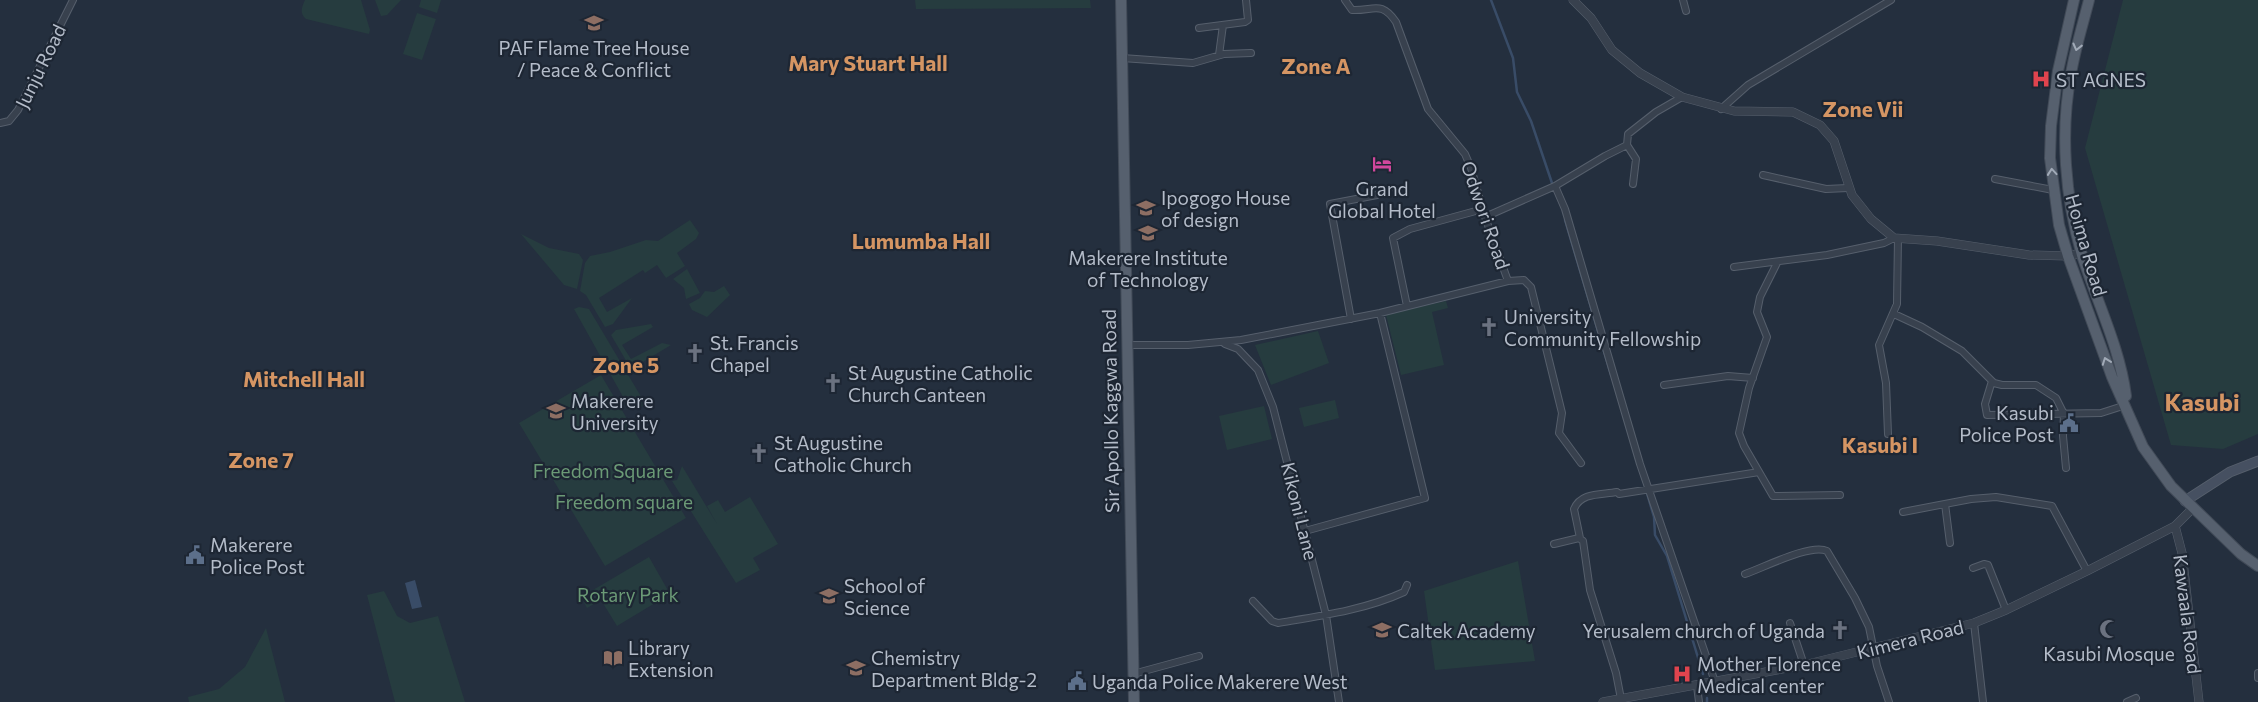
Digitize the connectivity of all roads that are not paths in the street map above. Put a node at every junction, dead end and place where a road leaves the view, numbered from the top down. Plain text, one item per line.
1 (73, 0) edge
2 (1121, 0) edge
3 (1246, 0) edge
4 (1345, 0) edge
5 (1573, 0) edge
6 (1683, 0) edge
7 (1892, 0) edge
8 (2074, 0) edge
9 (2089, 0) edge
10 (1686, 11) dead end
11 (1223, 25) junction
12 (1200, 28) dead end
13 (1251, 53) dead end
14 (1219, 55) junction
15 (1122, 58) junction
16 (1682, 97) junction
17 (1721, 109) junction
18 (0, 123) edge
19 (1627, 145) junction
20 (1763, 175) dead end
21 (1995, 179) dead end
22 (1633, 184) dead end
23 (1555, 186) junction
24 (1848, 188) junction
25 (1389, 189) dead end
26 (2053, 190) junction
27 (1483, 209) junction
28 (1485, 216) junction
29 (1896, 238) junction
30 (2082, 253) junction
31 (2068, 256) junction
32 (1777, 263) junction
33 (1734, 267) dead end
34 (1508, 281) junction
35 (1407, 306) junction
36 (1380, 313) junction
37 (1894, 314) junction
38 (1351, 319) junction
39 (1221, 343) junction
40 (1126, 345) junction
41 (1753, 378) junction
42 (1992, 381) junction
43 (1664, 385) dead end
44 (2127, 405) junction
45 (2064, 414) junction
46 (1888, 434) dead end
47 (2258, 460) edge
48 (1581, 463) dead end
49 (2066, 468) dead end
50 (1759, 472) junction
51 (1650, 488) junction
52 (1840, 495) dead end
53 (1945, 504) junction
54 (2189, 505) junction
55 (1903, 512) dead end
56 (2175, 526) junction
57 (1305, 531) junction
58 (1580, 538) junction
59 (1950, 543) dead end
60 (1554, 544) dead end
61 (2258, 566) edge
62 (1973, 568) dead end
63 (2087, 571) junction
64 (1745, 574) dead end
65 (1407, 586) dead end
66 (1253, 601) dead end
67 (2006, 610) junction
68 (1326, 615) junction
69 (1790, 623) dead end
70 (1974, 623) junction
71 (1874, 649) junction
72 (1199, 656) dead end
73 (1804, 665) junction
74 (2258, 673) edge
75 (1133, 674) junction
76 (2258, 678) edge
77 (1715, 682) junction
78 (1697, 686) junction
79 (2136, 698) dead end
80 (1621, 699) junction
81 (1134, 702) edge
82 (1339, 702) edge
83 (1603, 702) edge
84 (1699, 702) edge
85 (1889, 702) edge
86 (1983, 702) edge
87 (2127, 702) edge
88 (2199, 702) edge

1 - 18 street, Junju Road
2 - 15 main road, Sir Apollo Kaggwa Road
3 - 11 street
4 - 27 street, Odwori Road
5 - 16 street
6 - 10 street
7 - 17 street
26 -> 8 main road, Hoima Road
9 -> 30 main road, Hoima Road
11 - 12 street
11 - 14 street
13 - 14 street
14 - 15 street
15 - 40 main road, Sir Apollo Kaggwa Road
16 - 17 street
16 - 19 street
17 - 24 street
19 - 22 street
19 - 23 street
20 - 24 street
21 - 26 street
23 - 28 street
23 - 51 street
24 - 29 street
25 - 38 street
26 - 31 main road, Hoima Road
27 - 28 street, Odwori Road
27 - 35 street
28 - 34 street, Odwori Road
29 - 31 street
29 - 32 street
29 - 37 street
30 - 31 street
30 - 44 main road, Hoima Road
44 -> 31 main road, Hoima Road
32 - 33 street
32 - 41 street
34 - 35 street
34 - 48 street
35 - 36 street
36 - 38 street
36 - 57 street
37 - 42 street
37 - 46 street
38 - 39 street
39 - 40 street
39 - 57 street, Kikoni Lane
40 - 75 main road, Sir Apollo Kaggwa Road
41 - 43 street
41 - 50 street
42 - 45 street
42 - 45 street
44 - 45 street
44 - 54 main road, Hoima Road
45 - 49 street
47 - 54 main road
50 - 51 street
50 - 52 street
51 - 58 street
51 - 77 street
53 - 55 street
53 - 59 street
53 - 63 street
54 - 56 street, Kimera Road
54 - 61 main road, Hoima Road
56 - 63 street, Kimera Road
56 - 88 street, Kawaala Road
57 - 68 street, Kikoni Lane
58 - 60 street
58 - 80 street
62 - 67 street
63 - 67 street, Kimera Road
64 - 71 street
65 - 68 street
66 - 68 street
67 - 70 street, Kimera Road
68 - 82 street, Kikoni Lane
69 - 73 street
70 - 71 street, Kimera Road
70 - 86 street
71 - 73 street, Kimera Road
71 - 85 street
72 - 75 street
73 - 77 street, Kimera Road
74 - 76 street
75 - 81 main road, Sir Apollo Kaggwa Road
77 - 78 street, Kimera Road
78 - 80 street, Kimera Road
78 - 84 street
79 - 87 street
80 - 83 street, Kimera Road

